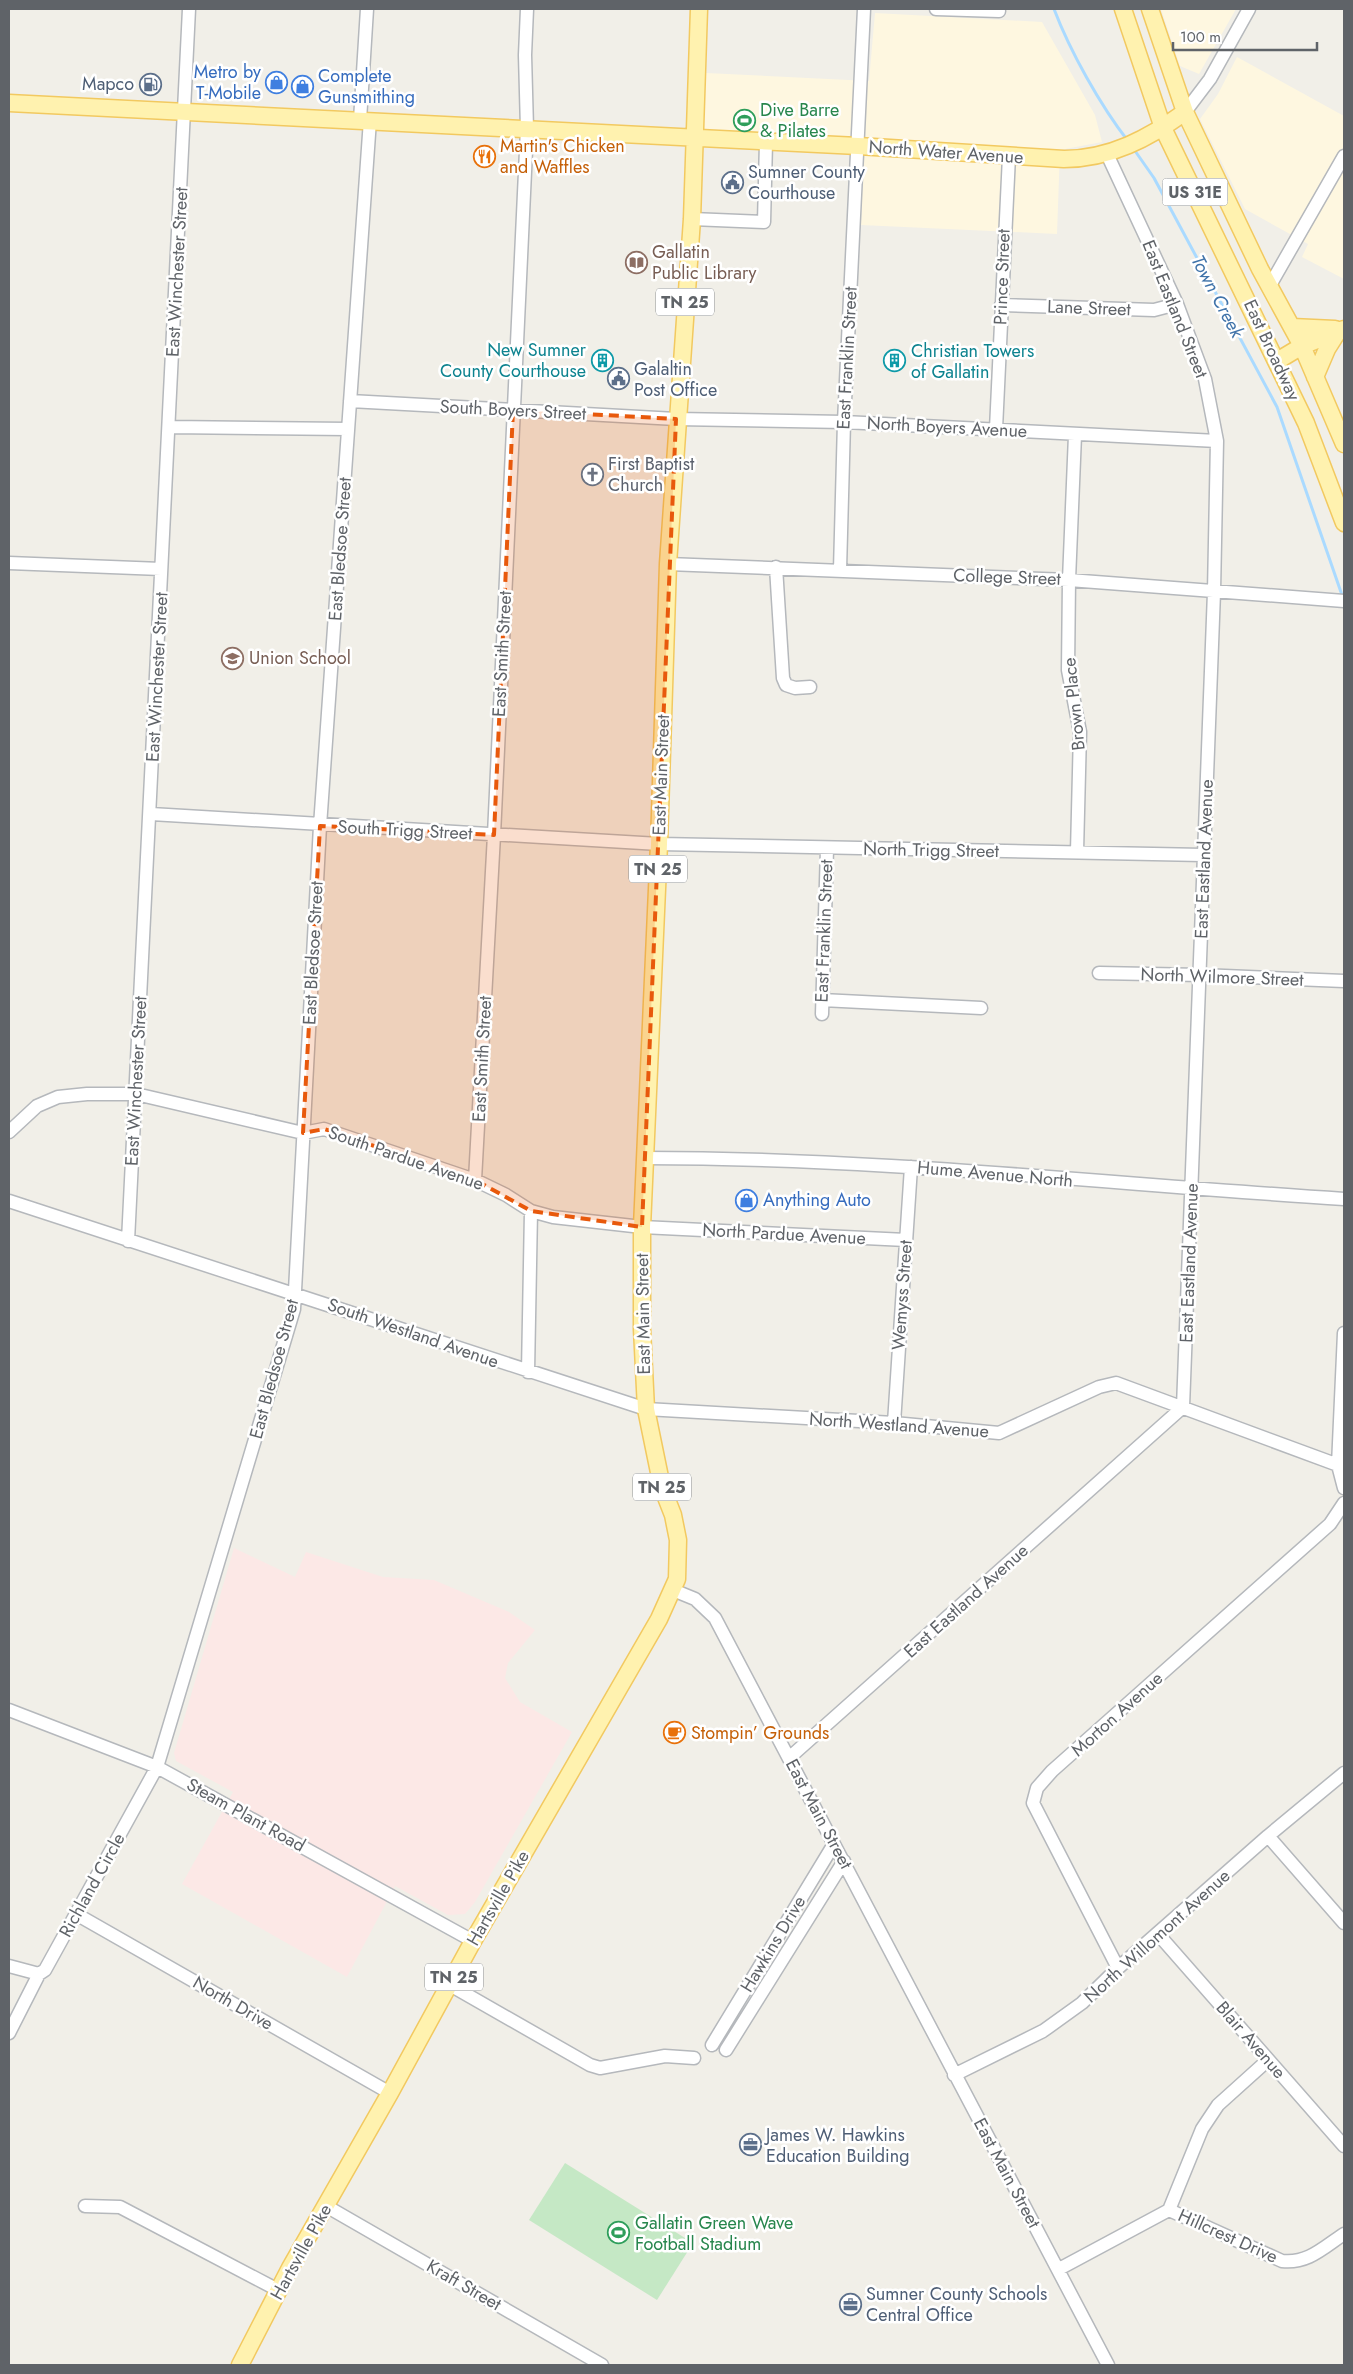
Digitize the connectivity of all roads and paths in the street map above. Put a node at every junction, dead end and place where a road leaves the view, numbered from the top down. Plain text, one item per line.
1 (189, 9) edge
2 (367, 9) edge
3 (527, 9) edge
4 (700, 9) edge
5 (864, 9) edge
6 (936, 9) edge
7 (1123, 9) edge
8 (1150, 9) edge
9 (1250, 9) edge
10 (999, 12) dead end
11 (9, 104) edge
12 (1185, 112) junction
13 (184, 113) junction
14 (365, 120) junction
15 (1163, 128) junction
16 (527, 129) junction
17 (695, 138) junction
18 (766, 142) junction
19 (858, 146) junction
20 (1113, 152) junction
21 (1009, 156) junction
22 (1344, 156) edge
23 (692, 220) junction
24 (1269, 287) junction
25 (1177, 304) junction
26 (1001, 305) junction
27 (1292, 327) junction
28 (1342, 329) edge
29 (1302, 346) junction
30 (1277, 361) junction
31 (1315, 376) junction
32 (350, 401) junction
33 (514, 410) junction
34 (676, 419) junction
35 (844, 422) junction
36 (170, 427) junction
37 (348, 429) junction
38 (996, 429) junction
39 (1075, 435) junction
40 (1217, 441) junction
41 (1344, 444) edge
42 (1344, 523) edge
43 (9, 563) edge
44 (668, 564) junction
45 (776, 567) junction
46 (161, 569) junction
47 (840, 570) junction
48 (1069, 580) junction
49 (1214, 592) junction
50 (1344, 601) edge
51 (810, 687) dead end
52 (150, 814) junction
53 (320, 826) junction
54 (494, 835) junction
55 (659, 844) junction
56 (827, 849) junction
57 (1078, 852) junction
58 (1203, 855) junction
59 (1100, 973) dead end
60 (1201, 974) junction
61 (1344, 981) edge
62 (822, 1000) junction
63 (981, 1008) dead end
64 (822, 1014) dead end
65 (136, 1094) junction
66 (9, 1132) edge
67 (304, 1133) junction
68 (645, 1158) junction
69 (911, 1167) junction
70 (475, 1180) junction
71 (1192, 1189) junction
72 (1344, 1199) edge
73 (9, 1201) edge
74 (531, 1211) junction
75 (642, 1227) junction
76 (662, 1228) joint
77 (906, 1240) junction
78 (128, 1241) junction
79 (295, 1294) junction
80 (1344, 1333) edge
81 (528, 1372) junction
82 (1183, 1407) junction
83 (646, 1409) junction
84 (894, 1423) junction
85 (1338, 1465) junction
86 (1344, 1488) edge
87 (1344, 1503) edge
88 (673, 1590) junction
89 (9, 1710) edge
90 (789, 1758) junction
91 (158, 1767) junction
92 (1344, 1773) edge
93 (1268, 1836) junction
94 (834, 1844) junction
95 (844, 1861) junction
96 (76, 1914) junction
97 (1344, 1923) edge
98 (1158, 1934) junction
99 (473, 1941) junction
100 (9, 1966) edge
101 (1118, 1968) junction
102 (39, 1974) junction
103 (450, 1985) junction
104 (9, 2033) edge
105 (712, 2045) dead end
106 (726, 2050) dead end
107 (694, 2058) dead end
108 (1268, 2060) junction
109 (954, 2075) junction
110 (390, 2093) junction
111 (1344, 2146) edge
112 (85, 2206) dead end
113 (326, 2206) junction
114 (1169, 2210) junction
115 (1344, 2234) edge
116 (1059, 2269) junction
117 (278, 2290) junction
118 (240, 2365) edge
119 (602, 2365) edge
120 (1108, 2365) edge

1 - 13 street, East Winchester Street
2 - 14 street, East Bledsoe Street
3 - 16 street, East Smith Street
4 - 17 main road, TN 25
5 - 19 street, East Franklin Street
6 - 10 street
7 - 15 main road, US 31E
8 - 12 main road, US 31E
9 - 12 street
11 - 13 main road, North Water Avenue
12 - 15 main road, North Water Avenue
12 - 24 main road, East Broadway / US 31E
13 - 14 main road, North Water Avenue
13 - 36 street, East Winchester Street
14 - 16 main road, North Water Avenue
14 - 32 street, East Bledsoe Street
15 - 20 main road, North Water Avenue
15 - 30 main road, East Broadway / US 31E
16 - 17 main road, North Water Avenue
16 - 33 street, East Smith Street
17 - 18 main road, North Water Avenue
17 - 23 main road, East Main Street / TN 25
18 - 19 main road, North Water Avenue
18 - 23 street
19 - 21 main road, North Water Avenue
19 - 35 street, East Franklin Street
20 - 21 main road, North Water Avenue
20 - 25 street, East Eastland Street
21 - 26 street, Prince Street
22 - 24 street
23 - 34 main road, East Main Street / TN 25
24 - 27 main road, East Broadway / US 31E
25 - 26 street, Lane Street
25 - 40 street, East Eastland Street
26 - 38 street, Prince Street
27 - 28 main road
27 - 29 main road, East Broadway / US 31E
28 - 29 main road
28 - 31 main road
29 - 30 main road
29 - 31 main road, East Broadway / US 31E
30 - 42 main road, East Broadway / US 31E
31 - 41 main road, East Broadway / US 31E
32 - 33 street, South Boyers Street
32 - 37 street, East Bledsoe Street
33 - 34 street, South Boyers Street
33 - 54 street, East Smith Street
34 - 35 street, North Boyers Avenue
34 - 44 main road, East Main Street / TN 25
35 - 38 street, North Boyers Avenue
35 - 47 street, East Franklin Street
36 - 37 street
36 - 46 street, East Winchester Street
37 - 53 street, East Bledsoe Street
38 - 39 street, North Boyers Avenue
39 - 40 street, North Boyers Avenue
39 - 48 street, Brown Place
40 - 49 street, East Eastland Street
43 - 46 street
44 - 45 street, College Street
44 - 55 main road, East Main Street / TN 25
45 - 47 street, College Street
45 - 51 street
46 - 52 street, East Winchester Street
47 - 48 street, College Street
48 - 49 street, College Street
48 - 57 street, Brown Place
49 - 50 street, College Street
49 - 58 street, East Eastland Avenue
52 - 53 street, South Trigg Street
52 - 65 street, East Winchester Street
53 - 54 street, South Trigg Street
53 - 67 street, East Bledsoe Street
54 - 55 street, South Trigg Street
54 - 70 street, East Smith Street
55 - 56 street, North Trigg Street
55 - 68 main road, East Main Street / TN 25
56 - 57 street, North Trigg Street
56 - 62 street, East Franklin Street
57 - 58 street, North Trigg Street
58 - 60 street, East Eastland Avenue
59 - 60 street, North Wilmore Street
60 - 61 street, North Wilmore Street
60 - 71 street, East Eastland Avenue
62 - 63 street
62 - 64 street, East Franklin Street
65 - 66 street, South Pardue Avenue
65 - 67 street, South Pardue Avenue
65 - 78 street, East Winchester Street
67 - 70 street, South Pardue Avenue
67 - 79 street, East Bledsoe Street
68 - 69 street, Hume Avenue North
68 - 75 main road, East Main Street / TN 25
69 - 71 street, Hume Avenue North
69 - 77 street, Wemyss Street
70 - 74 street, South Pardue Avenue
71 - 72 street, Hume Avenue North
71 - 82 street, East Eastland Avenue
73 - 78 street, South Westland Avenue
74 - 75 street, South Pardue Avenue
74 - 81 street
75 - 76 street, South Pardue Avenue
75 - 83 main road, East Main Street / TN 25
76 - 77 street, North Pardue Avenue
77 - 84 street, Wemyss Street
78 - 79 street, South Westland Avenue
79 - 81 street, South Westland Avenue
79 - 91 street, East Bledsoe Street
80 - 85 street
81 - 83 street, South Westland Avenue
82 - 84 street, North Westland Avenue
82 - 85 street, North Westland Avenue
82 - 90 street, East Eastland Avenue
83 - 84 street, North Westland Avenue
83 - 88 main road, East Main Street / TN 25
85 - 86 street
87 - 101 street, Morton Avenue
88 - 90 street, East Main Street
88 - 99 main road, Hartsville Pike / TN 25
89 - 91 street, Steam Plant Road
90 - 94 street, East Main Street
91 - 96 street, Richland Circle
91 - 99 street, Steam Plant Road
92 - 93 street, North Willomont Avenue
93 - 97 street
93 - 98 street, North Willomont Avenue
94 - 95 street, East Main Street
94 - 105 street, Hawkins Drive
95 - 106 street, Hawkins Drive
95 - 109 street, East Main Street
96 - 102 street, Richland Circle
96 - 110 street, North Drive
98 - 101 street, North Willomont Avenue
98 - 108 street, Blair Avenue
99 - 103 main road, Hartsville Pike / TN 25
100 - 102 street
101 - 109 street, North Willomont Avenue
102 - 104 street, Richland Circle
103 - 107 street
103 - 110 main road, Hartsville Pike / TN 25
108 - 111 street, Blair Avenue
108 - 114 street
109 - 116 street, East Main Street
110 - 113 main road, Hartsville Pike / TN 25
112 - 117 street
113 - 117 main road, Hartsville Pike / TN 25
113 - 119 street, Kraft Street
114 - 115 street, Hillcrest Drive
114 - 116 street, Hillcrest Drive
116 - 120 street, East Main Street
117 - 118 main road, Hartsville Pike / TN 25

